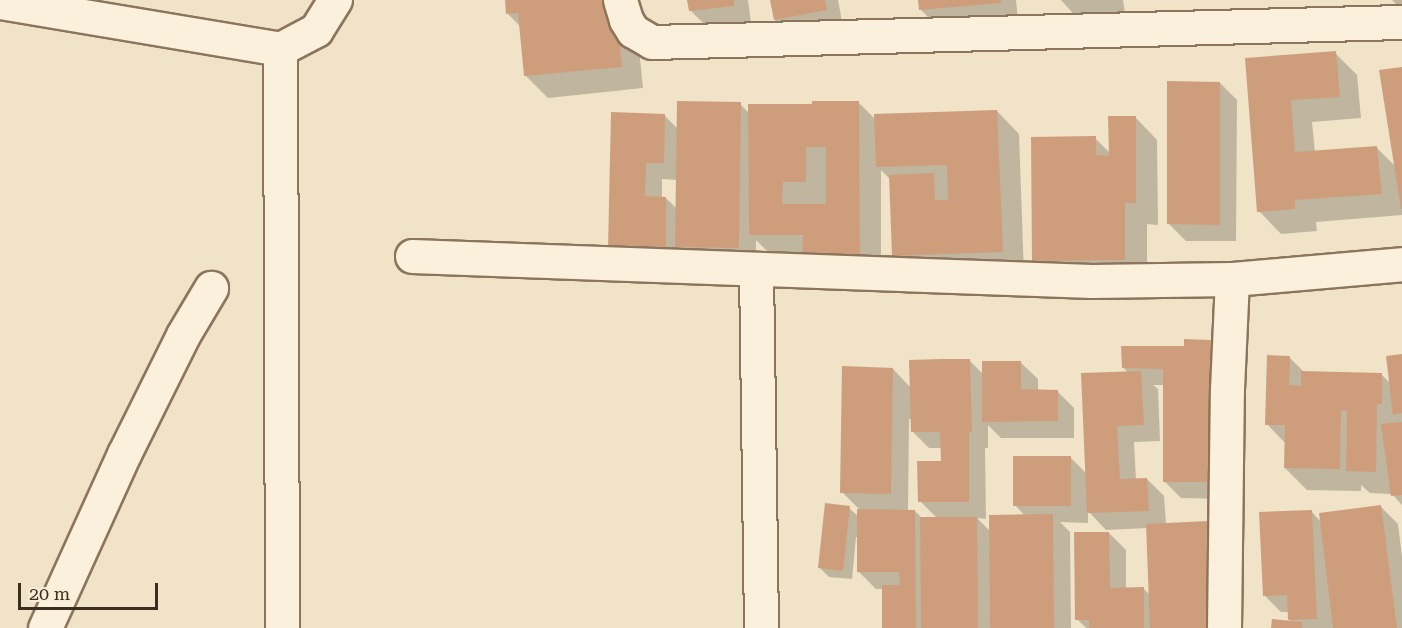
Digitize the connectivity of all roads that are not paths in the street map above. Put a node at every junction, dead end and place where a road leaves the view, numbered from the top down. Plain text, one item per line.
1 (335, 0) edge
2 (620, 0) edge
3 (0, 2) edge
4 (1402, 22) edge
5 (280, 49) junction
6 (412, 256) dead end
7 (1402, 264) edge
8 (756, 269) junction
9 (1232, 279) junction
10 (211, 288) dead end
11 (45, 628) edge
12 (282, 628) edge
13 (761, 628) edge
14 (1224, 628) edge

1 - 5 street
2 - 4 street
3 - 5 street
5 - 12 street
6 - 8 street
7 - 9 street
8 - 9 street
8 - 13 street
9 - 14 street
10 - 11 street

